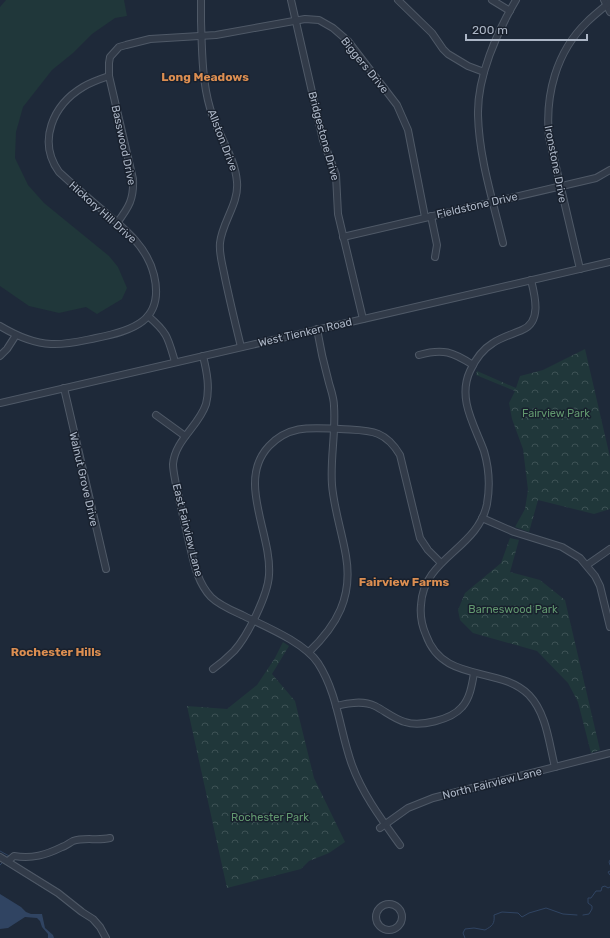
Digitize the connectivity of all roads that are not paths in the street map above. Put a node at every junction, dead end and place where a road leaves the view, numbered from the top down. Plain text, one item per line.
1 (201, 0) edge
2 (291, 0) edge
3 (398, 0) edge
4 (492, 0) edge
5 (516, 0) edge
6 (607, 2) edge
7 (510, 11) junction
8 (610, 12) edge
9 (295, 20) junction
10 (202, 36) junction
11 (108, 63) joint
12 (484, 72) junction
13 (109, 76) junction
14 (610, 170) edge
15 (560, 186) junction
16 (494, 202) junction
17 (428, 217) junction
18 (118, 223) junction
19 (343, 237) junction
20 (502, 243) dead end
21 (435, 257) dead end
22 (610, 262) edge
23 (580, 269) junction
24 (531, 280) junction
25 (148, 316) junction
26 (362, 319) junction
27 (0, 326) edge
28 (317, 329) junction
29 (16, 335) junction
30 (241, 347) junction
31 (419, 355) dead end
32 (0, 356) edge
33 (203, 356) junction
34 (175, 362) junction
35 (473, 365) junction
36 (64, 388) junction
37 (0, 403) edge
38 (156, 415) dead end
39 (335, 429) junction
40 (185, 436) junction
41 (482, 518) junction
42 (610, 549) edge
43 (441, 563) junction
44 (587, 565) junction
45 (106, 569) dead end
46 (252, 620) junction
47 (610, 627) edge
48 (309, 652) junction
49 (213, 669) dead end
50 (474, 673) junction
51 (336, 706) junction
52 (610, 753) edge
53 (555, 768) junction
54 (382, 826) junction
55 (110, 838) dead end
56 (400, 845) dead end
57 (0, 856) edge
58 (8, 861) junction
59 (386, 930) junction
60 (106, 938) edge
61 (384, 938) edge

1 - 10 street, Allston Drive
2 - 9 street, Bridgestone Drive
3 - 12 street
4 - 7 street
5 - 7 street
6 - 8 street
6 - 15 street, Ironstone Drive
7 - 12 street
9 - 10 street, Biggers Drive
9 - 17 street, Biggers Drive
9 - 19 street, Bridgestone Drive
10 - 11 street, Biggers Drive
10 - 30 street, Allston Drive
11 - 13 street, Basswood Drive
12 - 16 street
13 - 18 street, Basswood Drive
13 - 18 street, Hickory Hill Drive
14 - 15 street, Fieldstone Drive
15 - 16 street, Fieldstone Drive
15 - 23 street, Ironstone Drive
16 - 17 street, Fieldstone Drive
16 - 20 street
17 - 19 street, Fieldstone Drive
17 - 21 street, Biggers Drive
18 - 25 street, Hickory Hill Drive
19 - 26 street, Bridgestone Drive
22 - 23 street, West Tienken Road
23 - 24 street, West Tienken Road
24 - 26 street, West Tienken Road
24 - 35 street
25 - 29 street, Hickory Hill Drive
25 - 34 street
26 - 28 street, West Tienken Road
27 - 29 street, Hickory Hill Drive
28 - 30 street, West Tienken Road
28 - 39 street
29 - 32 street
30 - 33 street, West Tienken Road
31 - 35 street
33 - 34 street, West Tienken Road
33 - 40 street, East Fairview Lane
34 - 36 street, West Tienken Road
35 - 41 street
36 - 37 street, West Tienken Road
36 - 45 street, Walnut Grove Drive
38 - 40 street
39 - 43 street
39 - 46 street
39 - 48 street
40 - 46 street, East Fairview Lane
41 - 43 street
41 - 44 street
42 - 44 street
43 - 50 street
44 - 47 street
46 - 48 street, East Fairview Lane
46 - 49 street
48 - 51 street, East Fairview Lane
50 - 51 street
50 - 53 street
51 - 54 street, East Fairview Lane
52 - 53 street, North Fairview Lane
53 - 54 street, North Fairview Lane
54 - 56 street, East Fairview Lane
55 - 58 street
57 - 58 street
58 - 60 street
59 - 59 street
59 - 61 street

